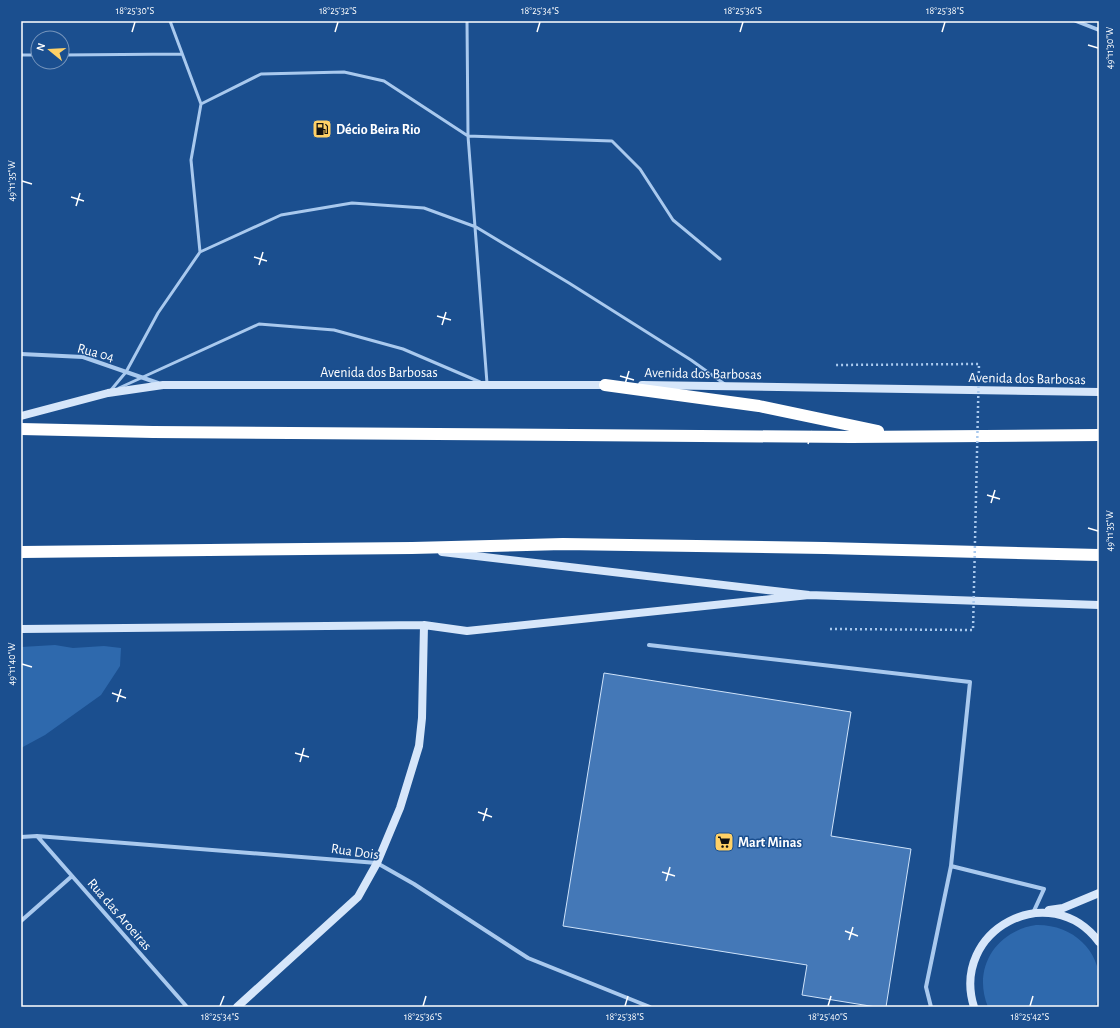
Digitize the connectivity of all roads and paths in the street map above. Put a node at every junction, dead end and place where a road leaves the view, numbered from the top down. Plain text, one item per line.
1 (170, 21) edge
2 (467, 21) edge
3 (1076, 21) edge
4 (1099, 30) edge
5 (70, 54) edge
6 (182, 54) junction
7 (201, 104) junction
8 (468, 136) junction
9 (476, 227) junction
10 (200, 252) junction
11 (720, 259) dead end
12 (21, 354) edge
13 (835, 365) dead end
14 (126, 372) junction
15 (142, 378) junction
16 (163, 385) junction
17 (487, 385) junction
18 (605, 385) junction
19 (728, 386) junction
20 (1099, 392) edge
21 (108, 393) junction
22 (21, 416) edge
23 (21, 429) edge
24 (1099, 435) edge
25 (898, 436) junction
26 (412, 548) junction
27 (21, 552) edge
28 (1099, 555) edge
29 (809, 595) junction
30 (1099, 605) edge
31 (424, 625) junction
32 (21, 629) edge
33 (830, 629) dead end
34 (649, 645) dead end
35 (37, 836) junction
36 (21, 837) edge
37 (377, 862) junction
38 (951, 866) junction
39 (72, 876) junction
40 (1099, 893) edge
41 (1043, 912) junction
42 (1034, 913) junction
43 (21, 921) edge
44 (1099, 942) edge
45 (187, 1007) edge
46 (237, 1007) edge
47 (650, 1007) edge
48 (931, 1007) edge
49 (974, 1007) edge

1 - 6 lane
2 - 8 lane
3 - 4 street
5 - 6 lane
6 - 7 lane
7 - 8 lane
7 - 10 lane
8 - 9 lane
8 - 11 lane
9 - 10 lane
9 - 17 lane
9 - 19 lane
10 - 14 lane
12 - 14 street, Rua 04
13 - 33 path, bridge
14 - 15 street, Rua 04
14 - 21 lane
15 - 16 street, Rua 04
15 - 17 lane
15 - 21 lane
16 - 17 main road, Avenida dos Barbosas
16 - 21 main road, Avenida dos Barbosas
17 - 18 main road, Avenida dos Barbosas
18 - 19 main road, Avenida dos Barbosas
18 - 25 highway
19 - 20 main road, Avenida dos Barbosas
21 - 22 main road, Avenida dos Barbosas
23 - 25 highway
24 - 25 highway
26 - 27 highway
26 - 28 highway
26 - 29 main road
29 - 30 main road
29 - 31 main road
31 - 32 main road
31 - 37 main road
34 - 38 street
35 - 36 street, Rua Dois
35 - 37 street, Rua Dois
35 - 39 street, Rua das Aroeiras
37 - 46 main road
37 - 47 street, Rua Dois
38 - 42 street
38 - 48 street
39 - 43 street
39 - 45 street, Rua das Aroeiras
40 - 41 main road
41 - 42 main road
41 - 44 main road
42 - 49 main road

